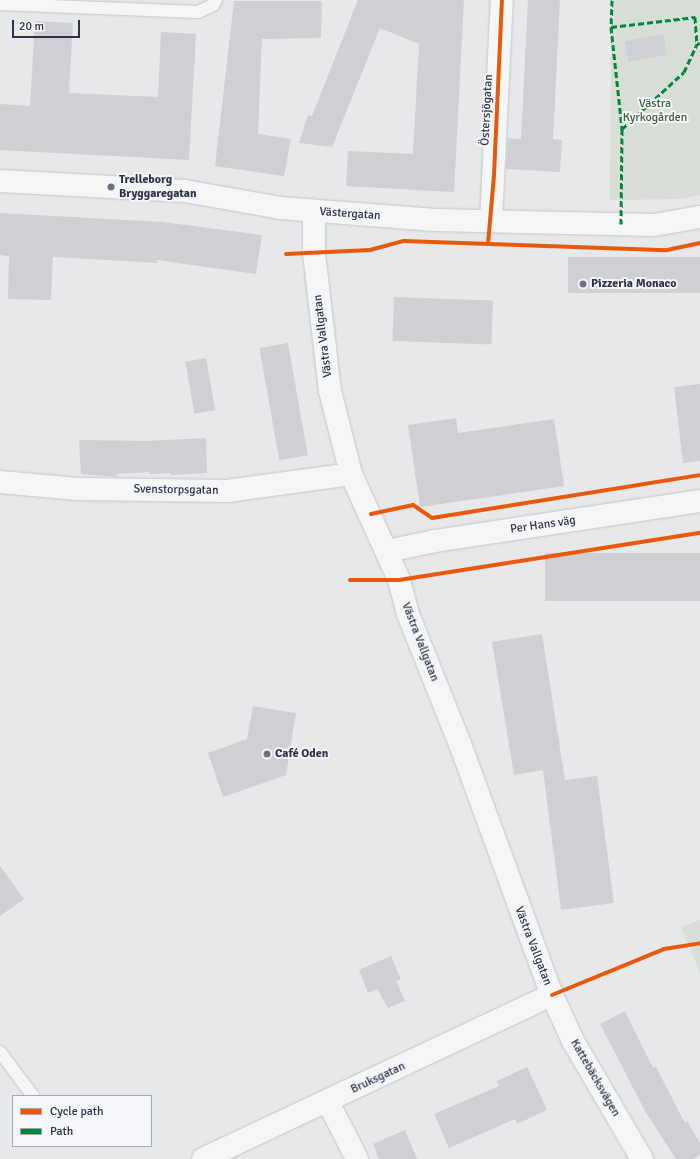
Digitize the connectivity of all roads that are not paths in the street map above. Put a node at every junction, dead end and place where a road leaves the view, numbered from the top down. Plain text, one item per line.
1 (216, 0) edge
2 (502, 0) edge
3 (0, 4) edge
4 (0, 180) edge
5 (314, 211) junction
6 (700, 216) edge
7 (491, 222) junction
8 (351, 474) junction
9 (0, 482) edge
10 (700, 501) edge
11 (387, 551) junction
12 (552, 995) junction
13 (0, 1052) edge
14 (32, 1095) edge
15 (328, 1102) junction
16 (203, 1159) edge
17 (357, 1159) edge
18 (642, 1159) edge

1 - 3 lane
2 - 7 street, Östersjögatan
4 - 5 street, Västergatan
5 - 7 street, Västergatan
5 - 8 street, Västra Vallgatan
6 - 7 street, Västergatan
8 - 9 street, Svenstorpsgatan
8 - 11 street, Västra Vallgatan
10 - 11 street, Per Hans väg
11 - 12 street, Västra Vallgatan
12 - 15 street, Bruksgatan
12 - 18 street, Kattebäcksvägen
13 - 14 lane
15 - 16 street, Bruksgatan
15 - 17 street

